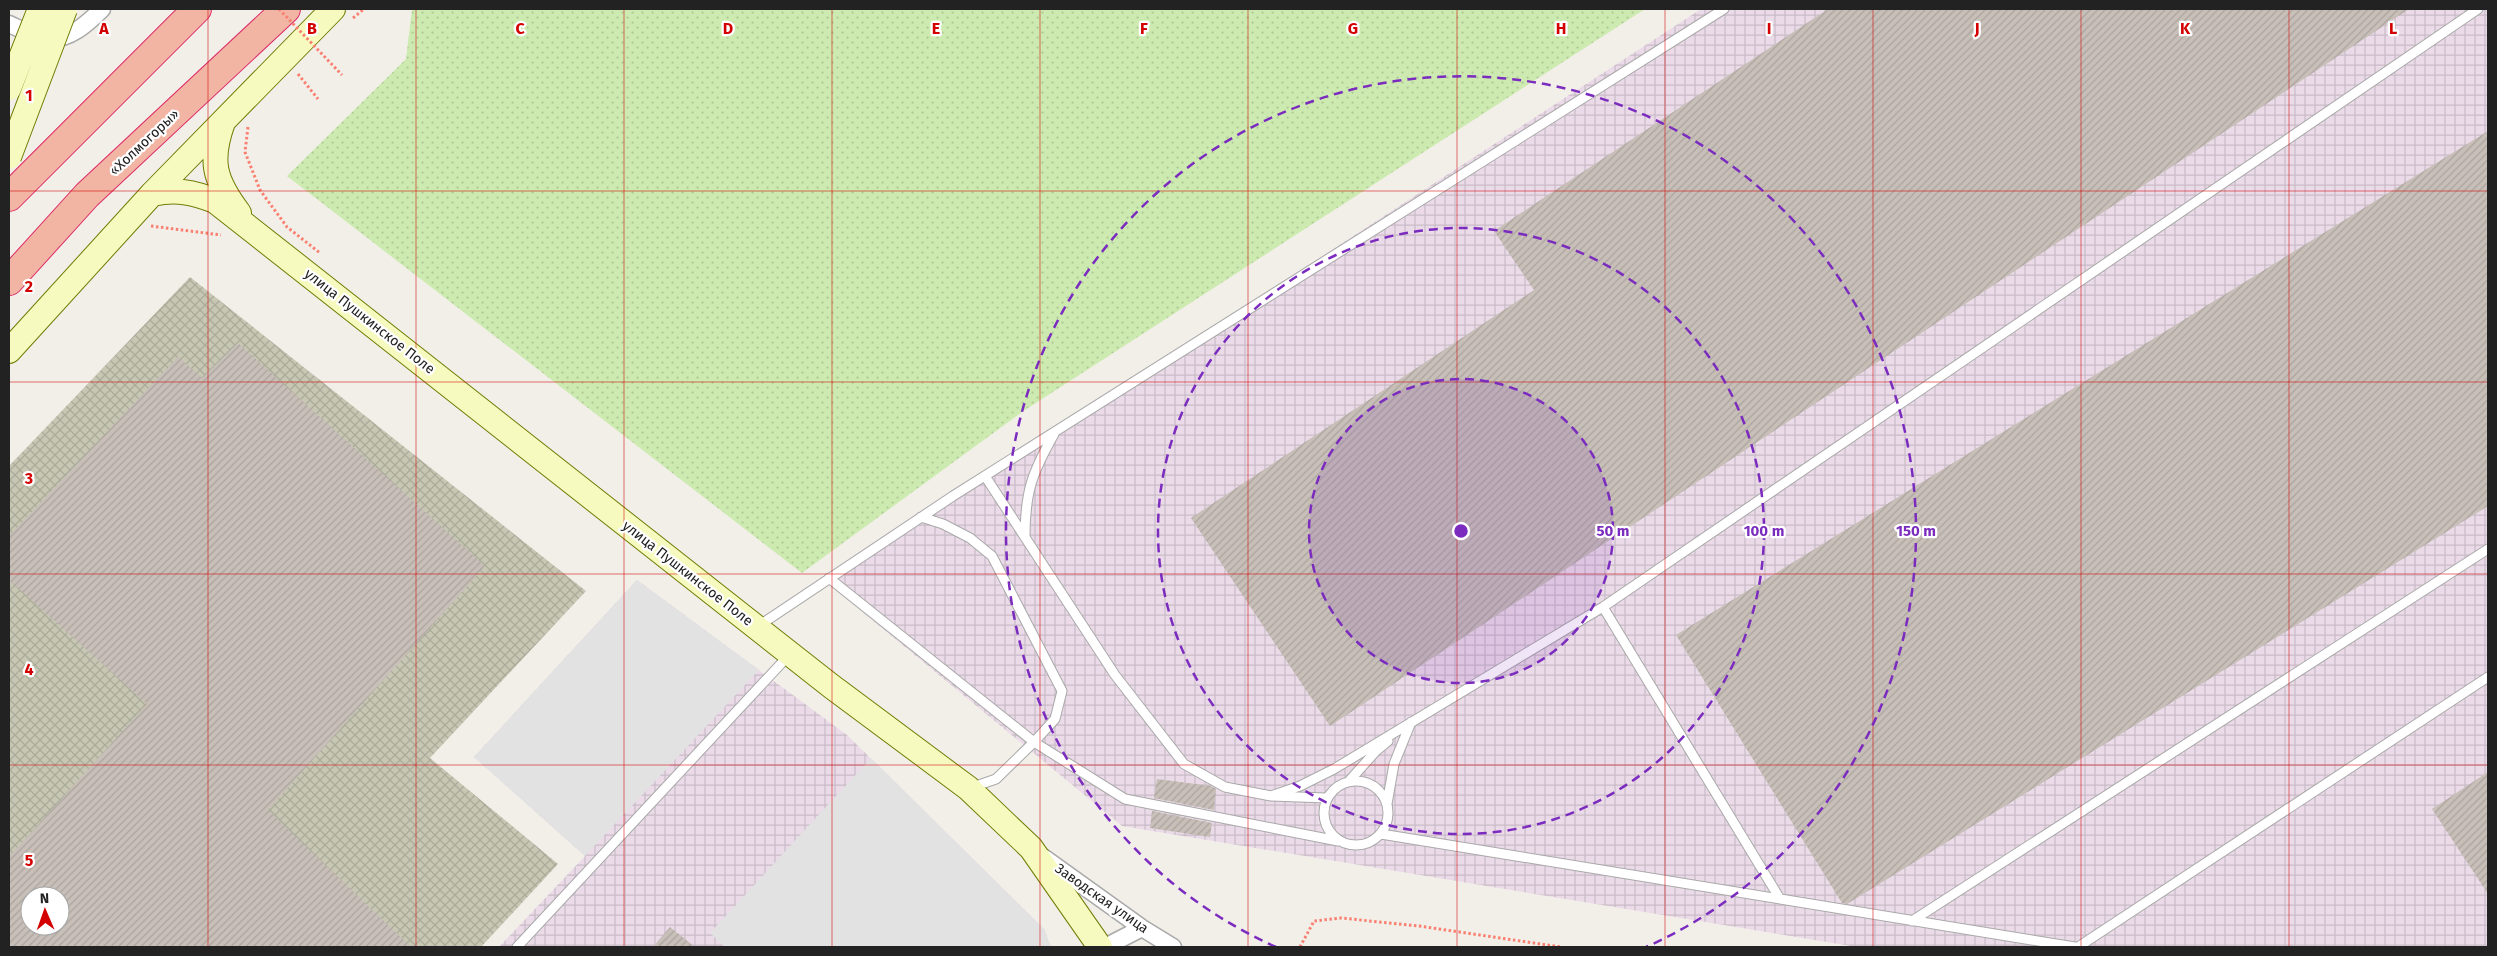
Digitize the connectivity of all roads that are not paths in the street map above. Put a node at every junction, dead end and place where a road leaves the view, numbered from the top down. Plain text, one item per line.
1 (40, 9) edge
2 (65, 9) edge
3 (102, 9) edge
4 (197, 9) edge
5 (286, 9) edge
6 (333, 9) edge
7 (1724, 9) edge
8 (2478, 9) edge
9 (9, 24) edge
10 (9, 88) edge
11 (223, 120) junction
12 (9, 156) edge
13 (152, 194) junction
14 (9, 197) edge
15 (248, 224) junction
16 (9, 281) edge
17 (9, 351) edge
18 (1054, 433) junction
19 (985, 476) junction
20 (921, 517) junction
21 (1025, 537) junction
22 (2488, 549) edge
23 (829, 578) junction
24 (1603, 607) junction
25 (757, 628) junction
26 (790, 654) junction
27 (2488, 677) edge
28 (1412, 722) junction
29 (1034, 742) junction
30 (1350, 780) junction
31 (968, 788) junction
32 (1271, 796) junction
33 (1326, 798) junction
34 (1388, 804) junction
35 (1381, 834) junction
36 (1338, 840) junction
37 (1031, 848) junction
38 (1780, 899) junction
39 (1912, 921) junction
40 (1142, 928) junction
41 (517, 947) edge
42 (1100, 947) edge
43 (1105, 947) edge
44 (1173, 947) edge
45 (2077, 947) edge

1 - 10 main road, bridge
2 - 12 main road, bridge
3 - 9 street
4 - 14 highway
5 - 16 highway, «Холмогоры»
6 - 11 main road
7 - 18 lane
8 - 24 lane
11 - 13 main road
11 - 15 main road, улица Пушкинское Поле
13 - 15 main road, улица Пушкинское Поле
13 - 17 main road
15 - 25 main road, улица Пушкинское Поле
18 - 19 lane
18 - 21 lane
19 - 20 lane
19 - 21 lane
20 - 23 lane
20 - 29 lane
21 - 32 lane
22 - 39 lane
23 - 25 lane
23 - 29 lane
24 - 28 lane
24 - 38 lane
25 - 26 main road, улица Пушкинское Поле
26 - 31 main road, улица Пушкинское Поле
26 - 41 lane
27 - 45 lane
28 - 30 lane
28 - 32 lane
28 - 34 lane
29 - 31 lane
29 - 36 lane
30 - 33 lane
30 - 34 lane
31 - 37 main road, улица Пушкинское Поле
32 - 33 lane
33 - 36 lane
34 - 35 lane
35 - 36 lane
35 - 38 lane
37 - 40 street, Заводская улица
37 - 42 main road, улица Пушкинское Поле
38 - 39 lane
39 - 45 lane
40 - 43 street
40 - 44 street, Заводская улица

